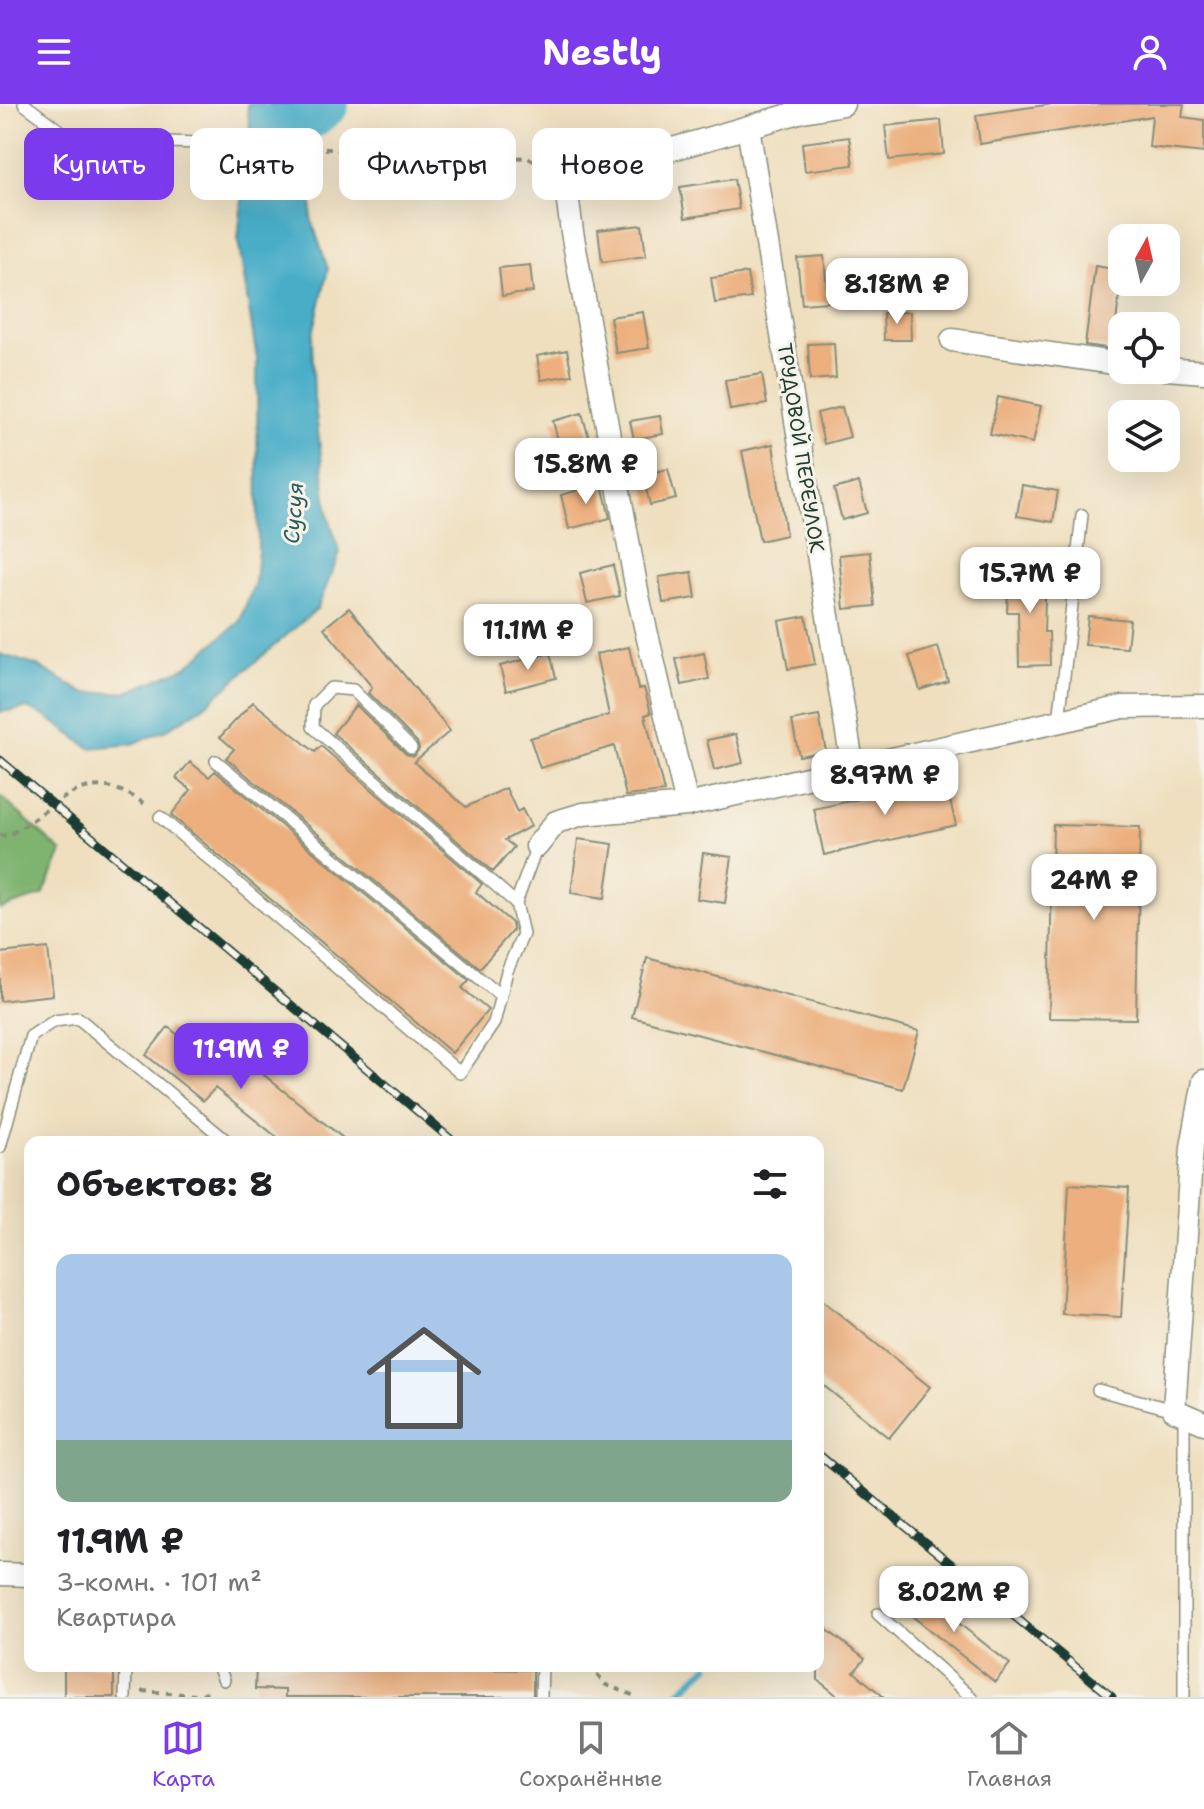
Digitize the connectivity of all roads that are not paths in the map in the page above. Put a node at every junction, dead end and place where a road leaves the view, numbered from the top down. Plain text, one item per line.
1 (24, 104) edge
2 (843, 104) edge
3 (748, 127) junction
4 (190, 143) edge
5 (952, 340) dead end
6 (1108, 362) edge
7 (1180, 370) edge
8 (1204, 372) edge
9 (1082, 515) dead end
10 (1204, 706) edge
11 (1059, 722) junction
12 (411, 748) dead end
13 (216, 761) dead end
14 (853, 769) junction
15 (687, 805) junction
16 (160, 817) road end
17 (537, 846) joint
18 (516, 903) junction
19 (501, 996) junction
20 (1204, 1081) edge
21 (221, 1136) edge
22 (0, 1147) edge
23 (1098, 1390) dead end
24 (1187, 1416) edge
25 (0, 1574) edge
26 (24, 1575) edge
27 (878, 1614) dead end
28 (126, 1672) edge
29 (221, 1672) edge
30 (542, 1672) edge
31 (224, 1680) road end
32 (125, 1693) edge
33 (541, 1697) edge
34 (971, 1697) edge
35 (1184, 1697) edge

1 - 4 lane
2 - 3 street
3 - 14 street, ТРУДОВОЙ ПЕРЕУЛОК
3 - 15 street
5 - 6 street
7 - 8 street
9 - 11 lane
10 - 11 street
11 - 14 street
12 - 18 lane
13 - 19 lane
14 - 15 street
15 - 17 street
16 - 19 lane
17 - 18 lane
18 - 19 lane
20 - 24 street
21 - 22 lane
23 - 24 lane
24 - 35 lane
25 - 26 street
27 - 34 lane
28 - 32 lane
29 - 31 lane
30 - 33 lane

